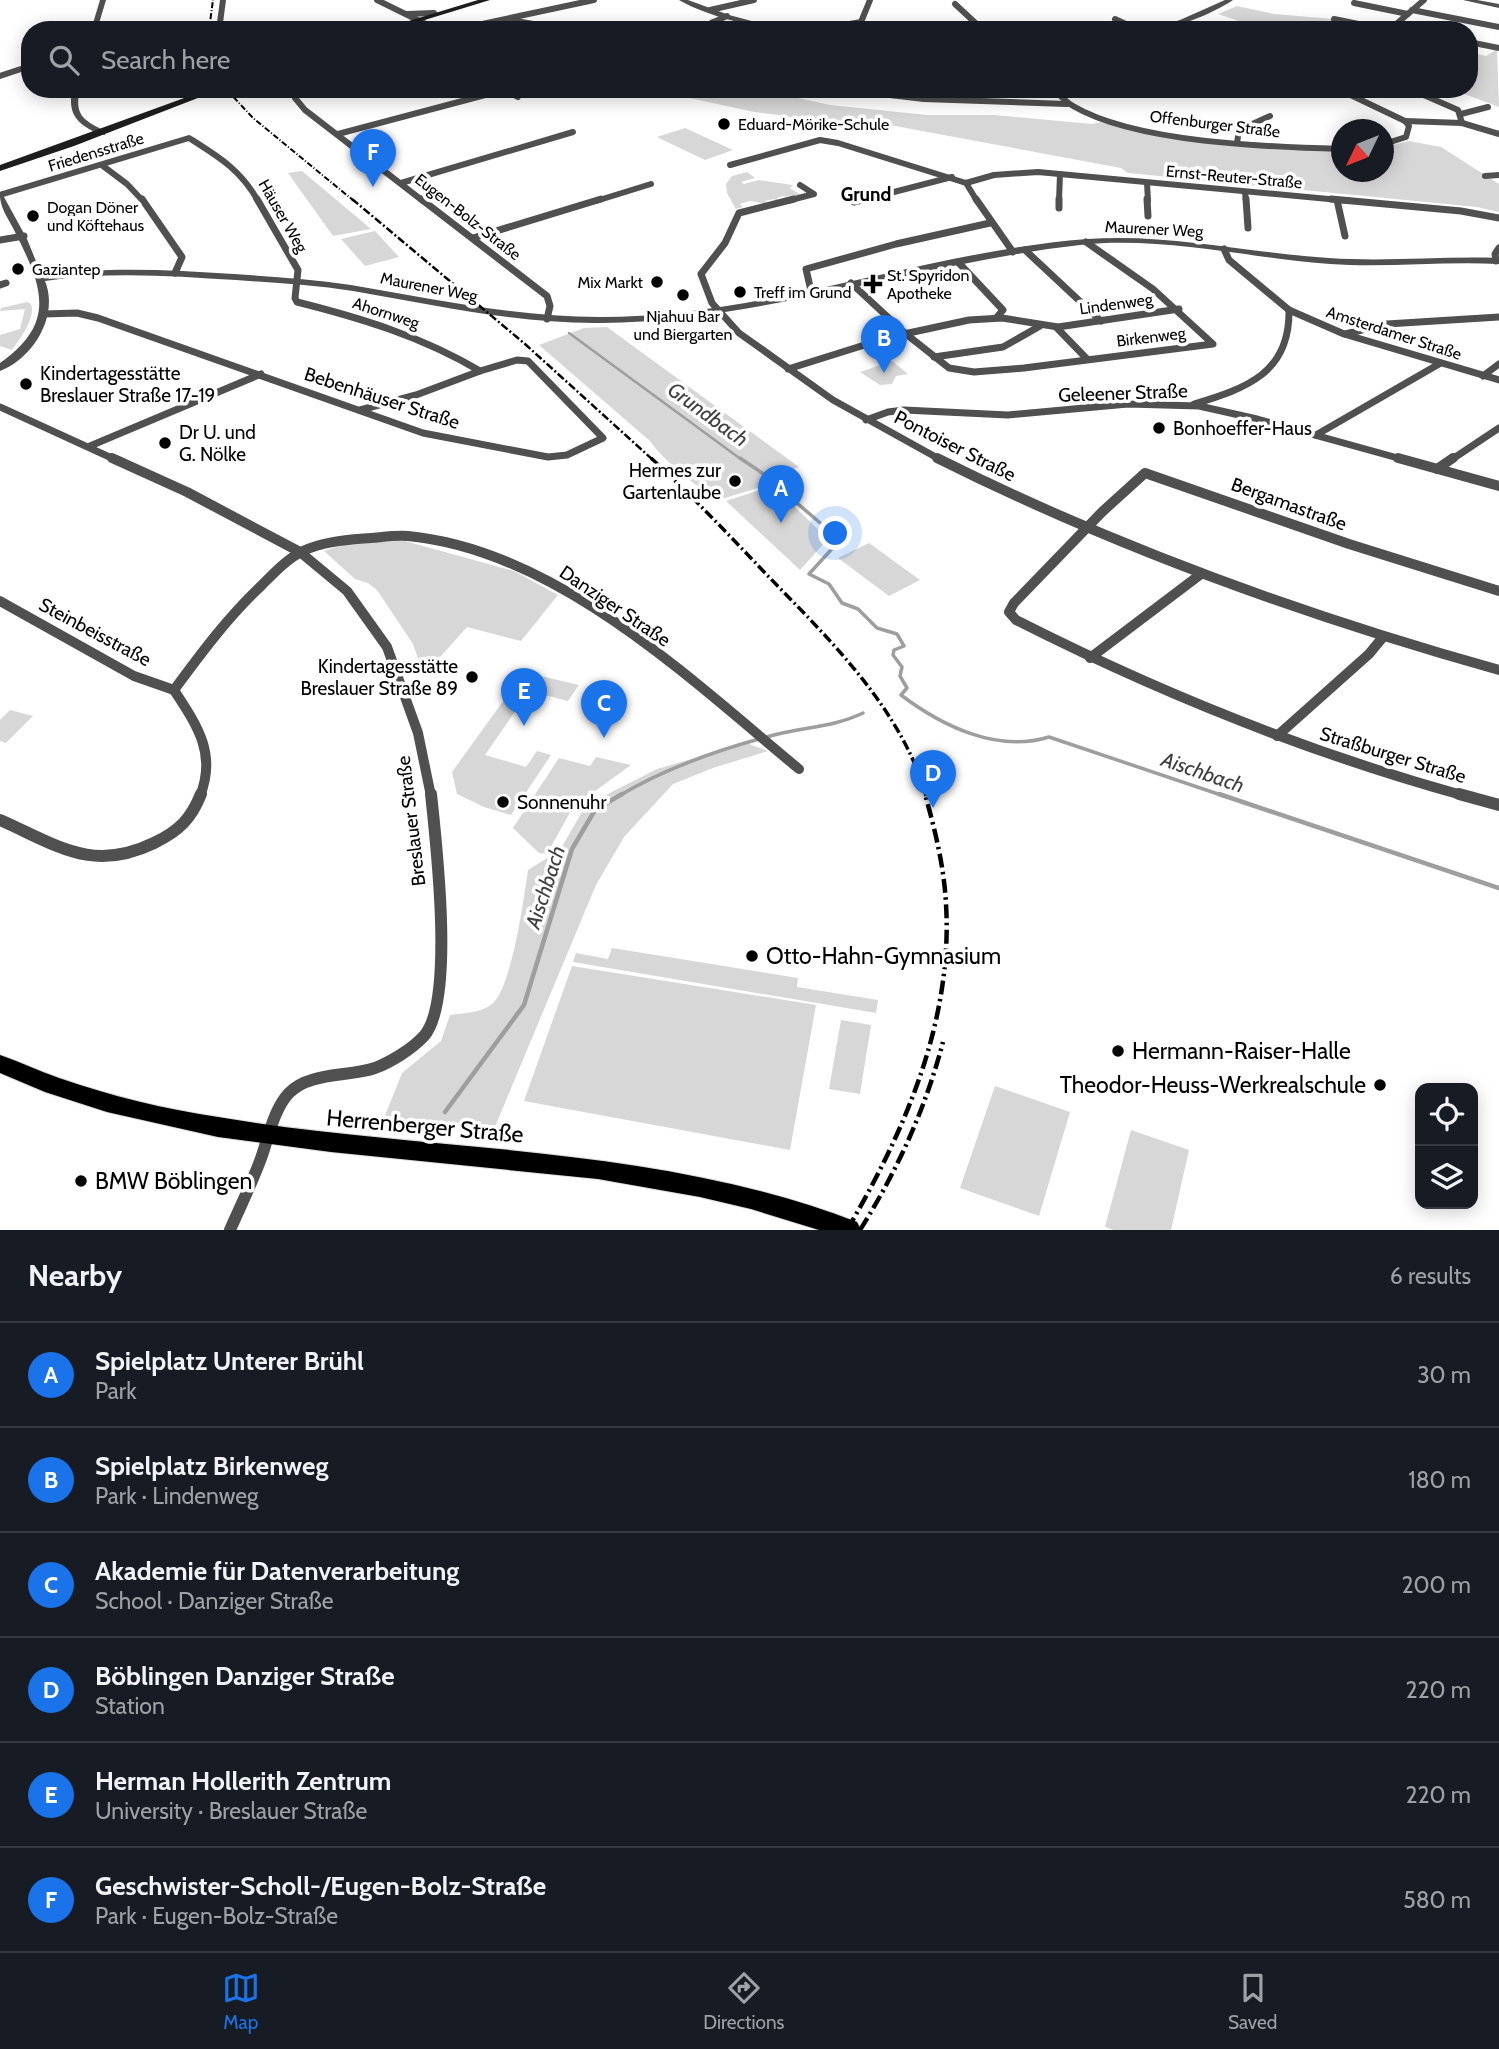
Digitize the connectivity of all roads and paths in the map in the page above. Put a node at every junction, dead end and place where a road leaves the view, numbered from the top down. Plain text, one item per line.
1 (103, 0) edge
2 (223, 0) edge
3 (377, 0) edge
4 (486, 0) edge
5 (594, 0) edge
6 (682, 0) edge
7 (713, 0) edge
8 (754, 0) edge
9 (870, 0) edge
10 (1230, 0) edge
11 (1424, 0) edge
12 (1466, 0) edge
13 (1354, 3) dead end
14 (956, 4) dead end
15 (728, 5) junction
16 (1499, 6) edge
17 (710, 10) junction
18 (1410, 12) junction
19 (400, 13) junction
20 (435, 13) junction
21 (727, 16) junction
22 (414, 19) junction
23 (506, 19) junction
24 (1115, 19) dead end
25 (1334, 19) dead end
26 (97, 21) edge
27 (220, 21) edge
28 (408, 21) edge
29 (419, 21) edge
30 (429, 21) edge
31 (497, 21) edge
32 (517, 21) edge
33 (715, 21) edge
34 (747, 21) edge
35 (861, 21) edge
36 (974, 21) edge
37 (1119, 21) edge
38 (1179, 21) edge
39 (1345, 21) edge
40 (1399, 21) edge
41 (1463, 21) edge
42 (1478, 23) edge
43 (1499, 27) edge
44 (1478, 44) edge
45 (1499, 48) edge
46 (21, 69) edge
47 (0, 76) edge
48 (74, 98) edge
49 (193, 98) edge
50 (295, 98) edge
51 (474, 98) edge
52 (964, 98) edge
53 (1062, 98) edge
54 (1357, 98) edge
55 (1433, 98) edge
56 (1067, 104) junction
57 (1488, 107) dead end
58 (1461, 114) junction
59 (1270, 116) dead end
60 (1405, 121) junction
61 (1462, 123) junction
62 (573, 132) dead end
63 (102, 133) junction
64 (338, 134) junction
65 (1499, 134) edge
66 (1394, 141) edge
67 (1237, 143) junction
68 (199, 144) joint
69 (1331, 148) edge
70 (730, 165) dead end
71 (103, 166) junction
72 (0, 168) edge
73 (1060, 174) junction
74 (1499, 175) edge
75 (1485, 176) dead end
76 (953, 177) junction
77 (401, 183) junction
78 (966, 183) junction
79 (1147, 183) junction
80 (650, 184) dead end
81 (800, 185) dead end
82 (1245, 193) junction
83 (1, 200) edge
84 (1337, 201) junction
85 (854, 202) dead end
86 (1059, 208) dead end
87 (1148, 216) dead end
88 (1499, 218) edge
89 (990, 223) junction
90 (1248, 228) dead end
91 (24, 236) junction
92 (1345, 236) dead end
93 (473, 238) junction
94 (0, 240) edge
95 (1086, 242) junction
96 (1499, 248) edge
97 (1224, 249) junction
98 (1025, 250) junction
99 (1013, 252) junction
100 (1497, 261) edge
101 (958, 262) junction
102 (175, 273) junction
103 (39, 279) junction
104 (299, 283) junction
105 (851, 283) junction
106 (811, 291) junction
107 (1179, 309) junction
108 (714, 310) junction
109 (1289, 310) junction
110 (44, 314) junction
111 (997, 317) junction
112 (1499, 317) edge
113 (547, 318) junction
114 (1101, 321) junction
115 (1040, 326) junction
116 (1056, 327) junction
117 (906, 334) junction
118 (1344, 334) junction
119 (934, 357) junction
120 (1087, 359) junction
121 (1439, 364) junction
122 (1499, 364) edge
123 (0, 368) edge
124 (788, 369) junction
125 (480, 371) junction
126 (261, 374) junction
127 (1483, 376) junction
128 (1499, 380) edge
129 (1190, 405) junction
130 (0, 407) edge
131 (360, 410) junction
132 (866, 420) junction
133 (1499, 428) edge
134 (1316, 435) junction
135 (90, 446) junction
136 (1437, 469) junction
137 (1499, 486) edge
138 (1086, 528) junction
139 (300, 552) junction
140 (1201, 574) junction
141 (1499, 591) edge
142 (0, 601) edge
143 (1383, 637) junction
144 (1090, 658) junction
145 (1499, 670) edge
146 (174, 690) junction
147 (1277, 736) junction
148 (799, 769) dead end
149 (1499, 806) edge
150 (0, 820) edge
151 (0, 1063) edge
152 (270, 1136) junction
153 (230, 1230) edge
154 (849, 1230) edge

1 - 26 street
2 - 27 street
3 - 19 street
4 - 20 main road
5 - 23 street
6 - 17 street
7 - 15 street
8 - 15 street
9 - 35 street
10 - 38 street
11 - 18 street
12 - 16 street
13 - 18 street
14 - 36 street
15 - 17 street
17 - 21 street
18 - 40 street
18 - 41 street
19 - 20 street
19 - 22 street
20 - 22 main road
20 - 30 street
21 - 33 street
21 - 34 street
22 - 28 main road
22 - 29 street
23 - 31 street
23 - 32 street
24 - 37 street
25 - 39 street
42 - 43 street
44 - 45 street
46 - 47 street
48 - 63 street
49 - 63 main road
50 - 64 street, Eugen-Bolz-Straße
51 - 64 street
52 - 56 street
53 - 56 street
54 - 60 street
55 - 58 street
56 - 67 street, Offenburger Straße
57 - 58 street
58 - 61 street
59 - 67 street
60 - 61 street
60 - 66 street
61 - 65 street
62 - 77 street
63 - 72 main road
64 - 77 street, Eugen-Bolz-Straße
67 - 69 street, Offenburger Straße
68 - 71 street, Friedensstraße
68 - 104 street, Häuser Weg
70 - 76 street
71 - 83 street, Friedensstraße
71 - 102 street
73 - 78 street, Ernst-Reuter-Straße
73 - 79 street, Ernst-Reuter-Straße
73 - 86 street
74 - 75 street
76 - 78 street
76 - 85 street
77 - 93 street, Eugen-Bolz-Straße
78 - 89 street
79 - 82 street, Ernst-Reuter-Straße
79 - 87 street
80 - 93 street
81 - 108 street
82 - 84 street, Ernst-Reuter-Straße
82 - 90 street
83 - 91 street
84 - 88 street, Ernst-Reuter-Straße
84 - 92 street
89 - 99 street
89 - 106 street
91 - 94 street
91 - 103 street
93 - 113 street, Eugen-Bolz-Straße
95 - 97 street, Maurener Weg
95 - 98 street, Maurener Weg
95 - 107 street, Birkenweg
96 - 100 street
97 - 100 street, Maurener Weg
97 - 109 street, Amsterdamer Straße
98 - 99 street, Maurener Weg
98 - 114 street
99 - 101 street, Maurener Weg
101 - 105 street, Maurener Weg
101 - 111 street
102 - 103 street, Maurener Weg
102 - 104 street, Maurener Weg
103 - 110 street
104 - 113 street, Maurener Weg
104 - 125 street, Ahornweg
105 - 106 street, Maurener Weg
105 - 117 street, Birkenweg
106 - 108 street, Maurener Weg
107 - 114 street, Lindenweg
107 - 120 street, Birkenweg
108 - 113 street, Maurener Weg
108 - 124 street, Pontoiser Straße
109 - 118 street, Amsterdamer Straße
109 - 129 street
110 - 123 street
110 - 126 street, Bebenhäuser Straße
111 - 115 street, Lindenweg
111 - 117 street, Lindenweg
112 - 118 street
114 - 116 street, Lindenweg
115 - 116 street, Lindenweg
115 - 119 street
116 - 120 street, Lindenweg
117 - 119 street, Birkenweg
117 - 124 street, Lindenweg
118 - 121 street, Amsterdamer Straße
119 - 120 street, Birkenweg
121 - 127 street, Amsterdamer Straße
121 - 134 street
122 - 127 street
124 - 132 street, Pontoiser Straße
125 - 131 street
125 - 131 street, Bebenhäuser Straße
126 - 131 street, Bebenhäuser Straße
126 - 135 street
127 - 128 street, Amsterdamer Straße
129 - 132 street, Geleener Straße
129 - 134 street, Geleener Straße
130 - 135 street, Breslauer Straße
132 - 138 street, Pontoiser Straße
133 - 136 street
134 - 136 street, Geleener Straße
135 - 139 street, Breslauer Straße
136 - 137 street, Geleener Straße
138 - 140 street, Pontoiser Straße
138 - 141 street, Bergamastraße
138 - 144 street, Straßburger Straße
139 - 146 street
139 - 148 street, Danziger Straße
139 - 152 street, Breslauer Straße
140 - 143 street, Pontoiser Straße
140 - 144 street
142 - 146 street, Steinbeisstraße
143 - 145 street, Pontoiser Straße
143 - 147 street, Straßburger Straße
144 - 147 street, Straßburger Straße
146 - 150 street
147 - 149 street, Straßburger Straße
151 - 152 main road, Herrenberger Straße
152 - 153 street, Breslauer Straße
152 - 154 main road, Herrenberger Straße

